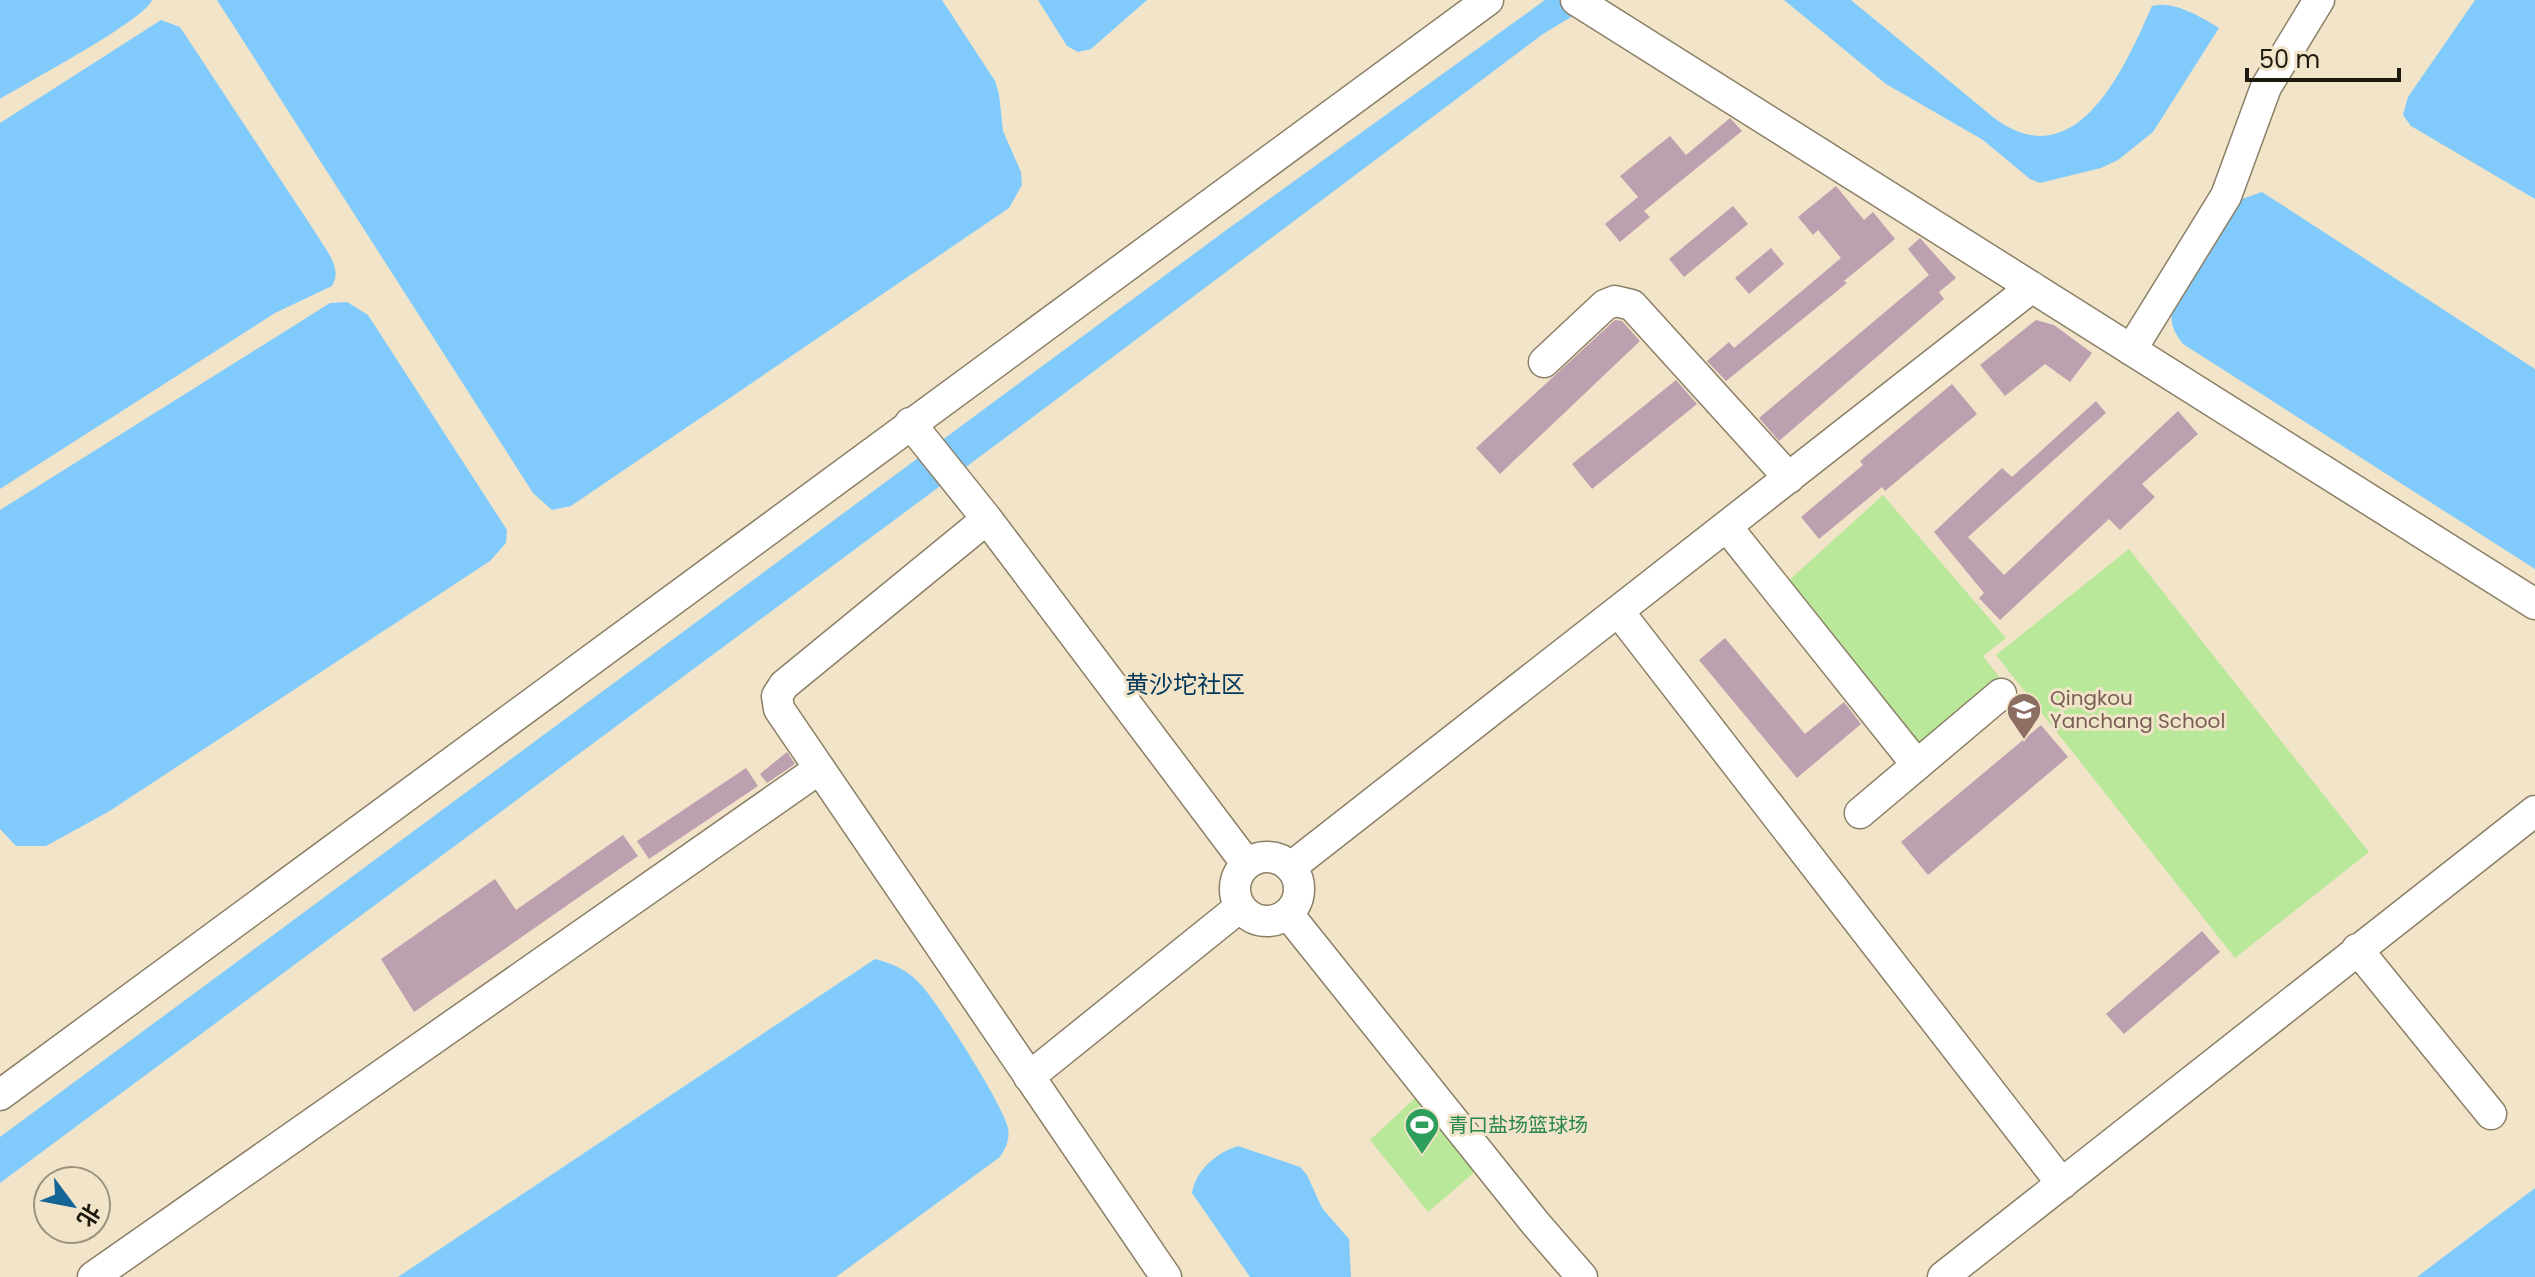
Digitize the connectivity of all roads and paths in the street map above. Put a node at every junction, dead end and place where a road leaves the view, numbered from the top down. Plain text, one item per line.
1 (1488, 0) edge
2 (1576, 0) edge
3 (2319, 0) edge
4 (2032, 287) junction
5 (2131, 350) junction
6 (1544, 362) dead end
7 (910, 423) junction
8 (1789, 478) junction
9 (987, 519) junction
10 (1727, 527) junction
11 (2535, 604) edge
12 (1619, 612) junction
13 (2001, 694) dead end
14 (1917, 765) junction
15 (819, 769) junction
16 (2535, 811) edge
17 (1860, 813) dead end
18 (1246, 863) junction
19 (1291, 867) junction
20 (1240, 907) junction
21 (1288, 914) junction
22 (2357, 949) junction
23 (1029, 1077) junction
24 (0, 1095) edge
25 (2491, 1114) dead end
26 (2062, 1184) junction
27 (93, 1277) edge
28 (1166, 1277) edge
29 (1582, 1277) edge
30 (1943, 1277) edge

1 - 7 street
2 - 4 street
3 - 5 street
4 - 5 street
4 - 8 street
5 - 11 street
6 - 8 street
7 - 9 street
7 - 24 street
8 - 10 street
9 - 15 street
9 - 18 street
10 - 12 street
10 - 14 street
12 - 19 street
12 - 26 street
13 - 14 street
14 - 17 street
15 - 23 street
15 - 27 street
16 - 22 street
18 - 19 street
18 - 20 street
19 - 21 street
20 - 21 street
20 - 23 street
21 - 29 street
22 - 25 street
22 - 26 street
23 - 28 street
26 - 30 street

